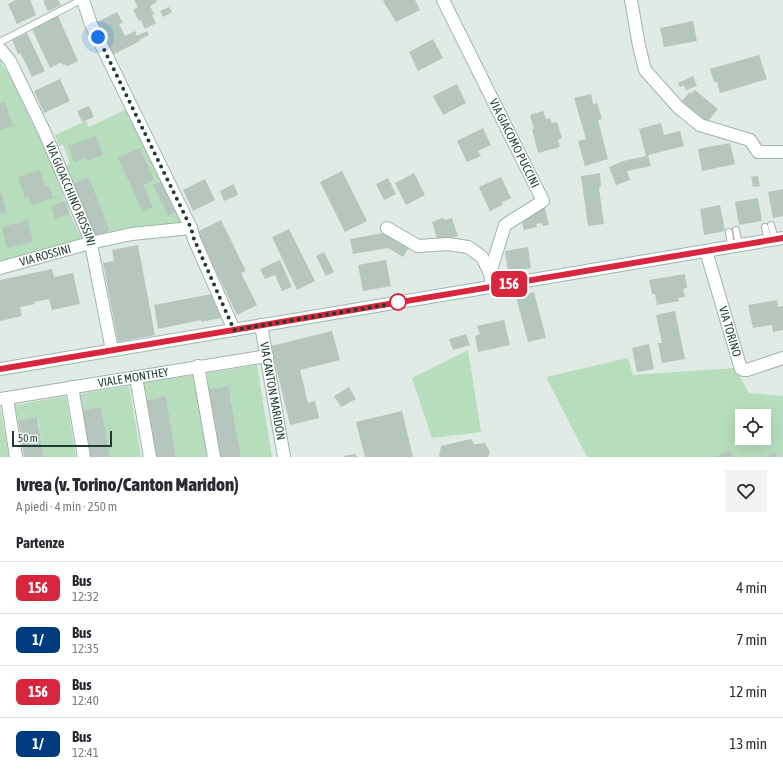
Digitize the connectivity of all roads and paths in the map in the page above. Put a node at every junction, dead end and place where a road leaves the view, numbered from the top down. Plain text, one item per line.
1 (82, 0) edge
2 (443, 0) edge
3 (631, 0) edge
4 (0, 42) edge
5 (0, 49) edge
6 (783, 152) edge
7 (768, 226) dead end
8 (191, 228) junction
9 (387, 228) dead end
10 (736, 230) dead end
11 (729, 232) dead end
12 (775, 239) edge
13 (90, 243) junction
14 (735, 246) junction
15 (706, 251) junction
16 (0, 268) edge
17 (490, 274) junction
18 (492, 287) junction
19 (261, 325) junction
20 (234, 330) junction
21 (112, 350) junction
22 (267, 356) junction
23 (783, 358) edge
24 (198, 366) junction
25 (0, 369) edge
26 (136, 377) junction
27 (72, 387) junction
28 (3, 399) edge
29 (16, 457) edge
30 (84, 457) edge
31 (150, 457) edge
32 (214, 457) edge
33 (284, 457) edge

1 - 4 lane
1 - 8 street
2 - 17 street, VIA GIACOMO PUCCINI
3 - 6 street
5 - 13 street, VIA GIOACCHINO ROSSINI
7 - 12 lane
8 - 13 street, VIA ROSSINI
8 - 20 street
9 - 17 street, VIA GIACOMO PUCCINI
10 - 14 lane
11 - 14 lane
12 - 14 street
13 - 16 street, VIA ROSSINI
13 - 21 street, VIA GIOACCHINO ROSSINI
14 - 15 street
15 - 18 street
15 - 23 street, VIA TORINO
17 - 18 street, VIA GIACOMO PUCCINI
18 - 19 street
19 - 20 street
19 - 22 street, VIA CANTON MARIDON
20 - 21 street
21 - 25 street
22 - 24 street, VIALE MONTHEY
22 - 33 street, VIA CANTON MARIDON
24 - 26 street, VIALE MONTHEY
24 - 32 street
26 - 27 street, VIALE MONTHEY
26 - 31 street
27 - 28 street, VIALE MONTHEY
27 - 30 street
28 - 29 street

